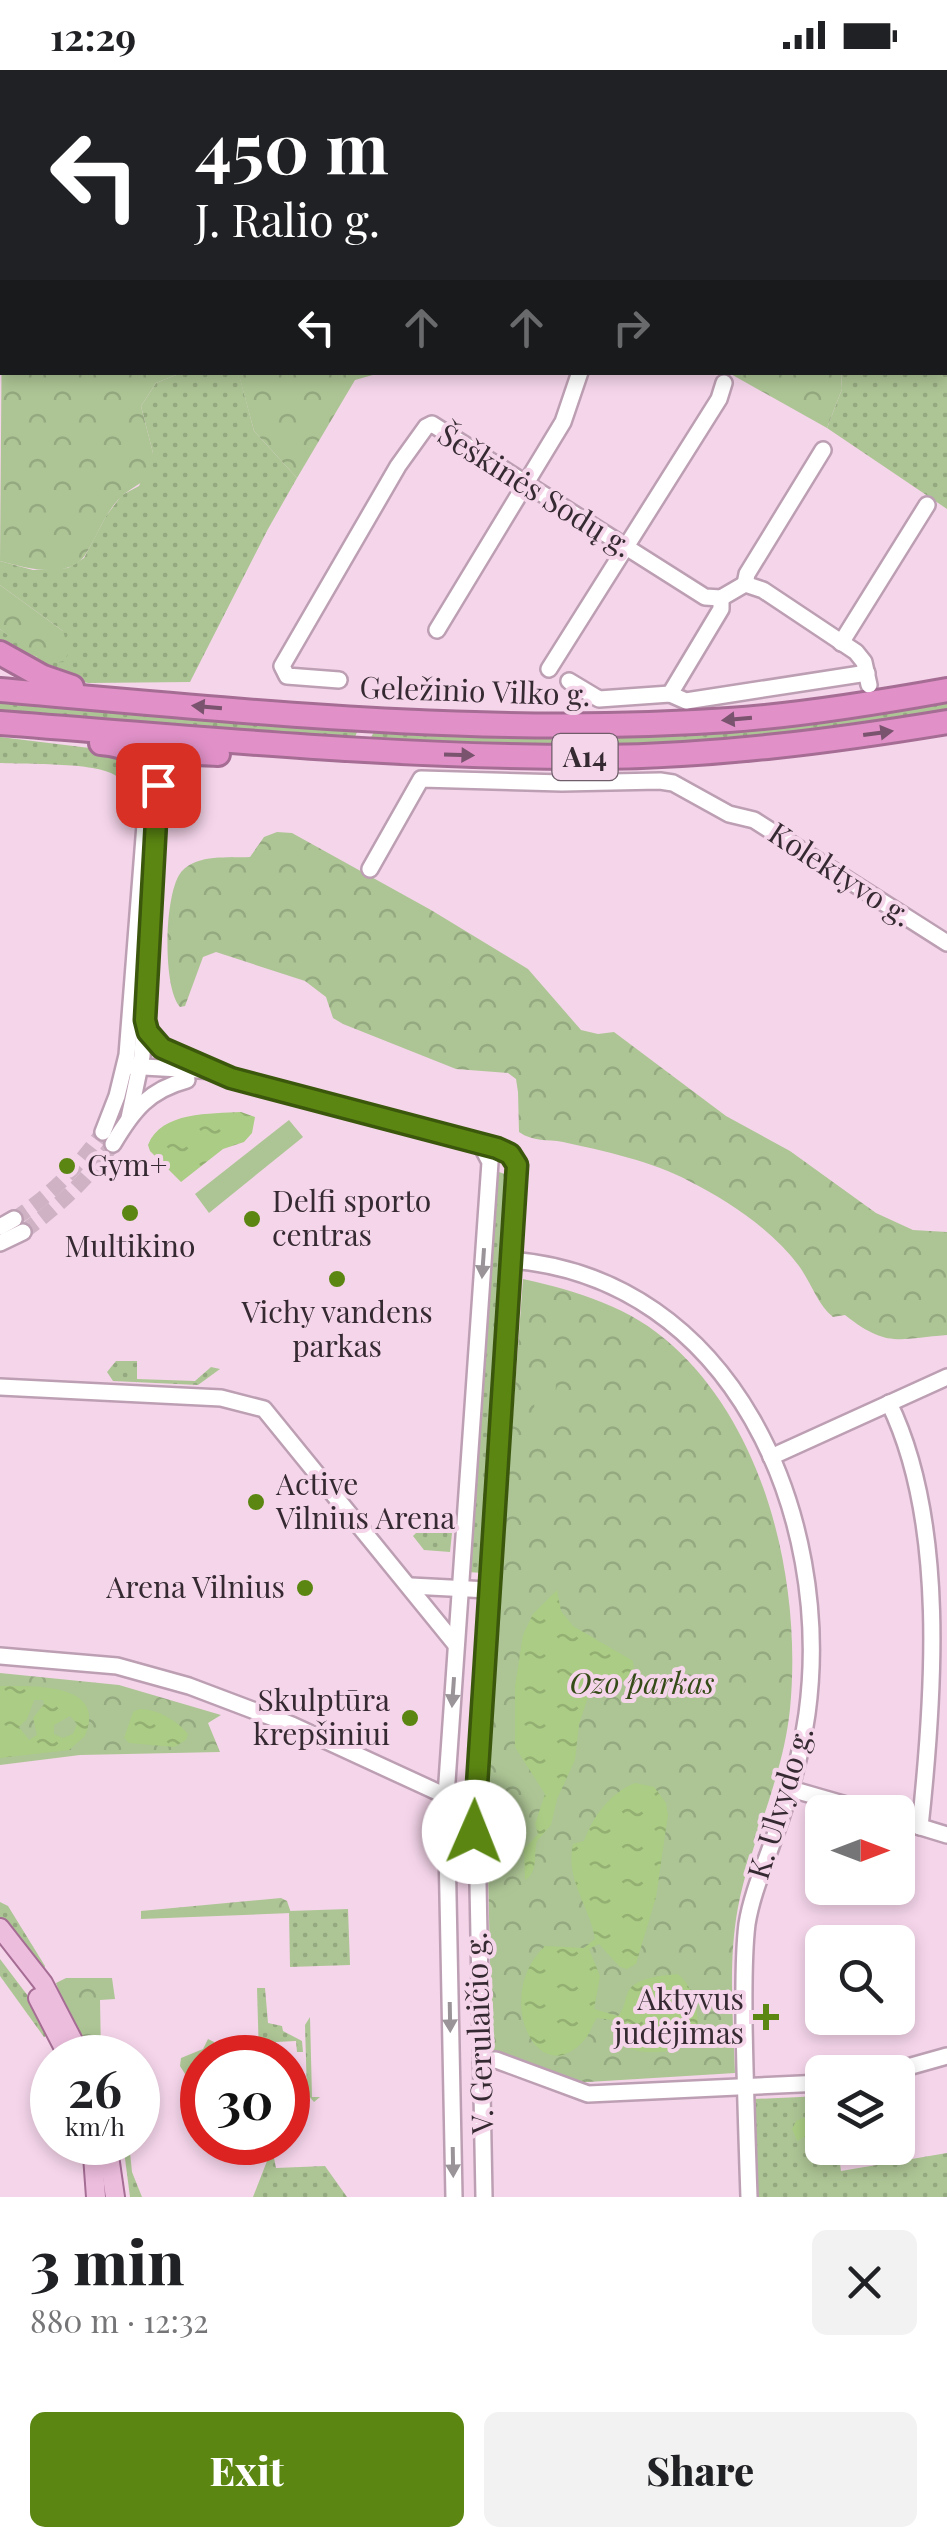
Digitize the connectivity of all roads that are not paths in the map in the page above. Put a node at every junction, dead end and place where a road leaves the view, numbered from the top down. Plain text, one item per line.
1 (579, 375) edge
2 (724, 383) dead end
3 (822, 450) dead end
4 (528, 484) junction
5 (928, 505) dead end
6 (626, 548) junction
7 (745, 584) junction
8 (721, 598) junction
9 (436, 630) dead end
10 (841, 643) junction
11 (0, 653) edge
12 (549, 670) dead end
13 (868, 679) junction
14 (339, 680) dead end
15 (569, 681) dead end
16 (0, 690) edge
17 (947, 690) edge
18 (670, 694) junction
19 (124, 700) junction
20 (794, 713) junction
21 (376, 720) junction
22 (947, 722) edge
23 (0, 724) edge
24 (366, 751) junction
25 (153, 785) junction
26 (370, 868) dead end
27 (947, 943) edge
28 (145, 1020) junction
29 (132, 1072) junction
30 (224, 1074) junction
31 (187, 1080) junction
32 (129, 1118) junction
33 (481, 1145) junction
34 (510, 1154) junction
35 (490, 1162) junction
36 (12, 1226) tunnel mouth
37 (0, 1243) edge
38 (511, 1260) junction
39 (947, 1376) edge
40 (0, 1387) edge
41 (889, 1404) junction
42 (772, 1457) junction
43 (410, 1586) junction
44 (460, 1588) junction
45 (488, 1590) junction
46 (456, 1645) junction
47 (0, 1656) edge
48 (791, 1788) junction
49 (814, 1795) edge
50 (446, 1796) junction
51 (475, 1801) junction
52 (915, 1825) edge
53 (920, 1827) junction
54 (947, 1835) edge
55 (0, 1928) edge
56 (0, 1945) edge
57 (57, 2035) edge
58 (70, 2035) edge
59 (947, 2056) edge
60 (480, 2061) junction
61 (915, 2065) edge
62 (805, 2084) edge
63 (745, 2088) junction
64 (94, 2165) edge
65 (110, 2165) edge
66 (96, 2197) edge
67 (115, 2197) edge
68 (454, 2197) edge
69 (484, 2197) edge
70 (749, 2197) edge

1 - 4 street
2 - 6 street
3 - 7 street
4 - 6 street, Šeškinės Sodų g.
4 - 9 street
4 - 14 street, Šeškinės Sodų g.
5 - 10 street
6 - 8 street, Šeškinės Sodų g.
6 - 12 street
7 - 8 street
7 - 10 street
8 - 18 street
10 - 13 street
11 - 19 highway
13 - 17 highway
13 - 18 street
13 - 20 highway
15 - 18 street
16 - 19 highway, Geležinio Vilko g. / A14
17 - 20 highway, Geležinio Vilko g. / A14
21 -> 19 highway, Geležinio Vilko g. / A14
20 -> 21 highway, Geležinio Vilko g. / A14
21 - 24 highway
24 -> 22 highway, Geležinio Vilko g. / A14
23 - 24 highway, Geležinio Vilko g. / A14
23 - 25 highway
24 - 25 highway
25 - 28 street
25 - 29 street
26 - 27 street, Kolektyvo g.
28 - 29 street
28 - 30 street
29 - 30 street
29 - 31 street
29 - 32 street
29 - 32 street
30 - 31 street
30 - 33 street
31 - 32 street
33 - 34 street
33 - 35 street
34 - 35 street
34 - 38 street, V. Gerulaičio g.
35 -> 44 street, V. Gerulaičio g.
36 - 37 street
38 - 42 street, K. Ulvydo g.
38 - 45 street, V. Gerulaičio g.
39 - 41 street
40 - 43 street
41 - 42 street
41 - 53 street
42 - 48 street, K. Ulvydo g.
43 - 44 street
43 - 46 street
44 - 45 street
44 - 46 street, V. Gerulaičio g.
45 - 51 street, V. Gerulaičio g.
46 -> 50 street, V. Gerulaičio g.
47 - 50 street
48 - 49 street
48 - 63 street, K. Ulvydo g.
50 - 51 street
50 -> 68 street, V. Gerulaičio g.
51 - 60 street, V. Gerulaičio g.
52 - 53 street
53 - 54 street
55 - 58 main road
56 - 57 main road
59 - 61 street
60 - 63 street
60 - 69 street, V. Gerulaičio g.
62 - 63 street
63 - 70 street, K. Ulvydo g.
64 - 66 main road
65 - 67 main road

